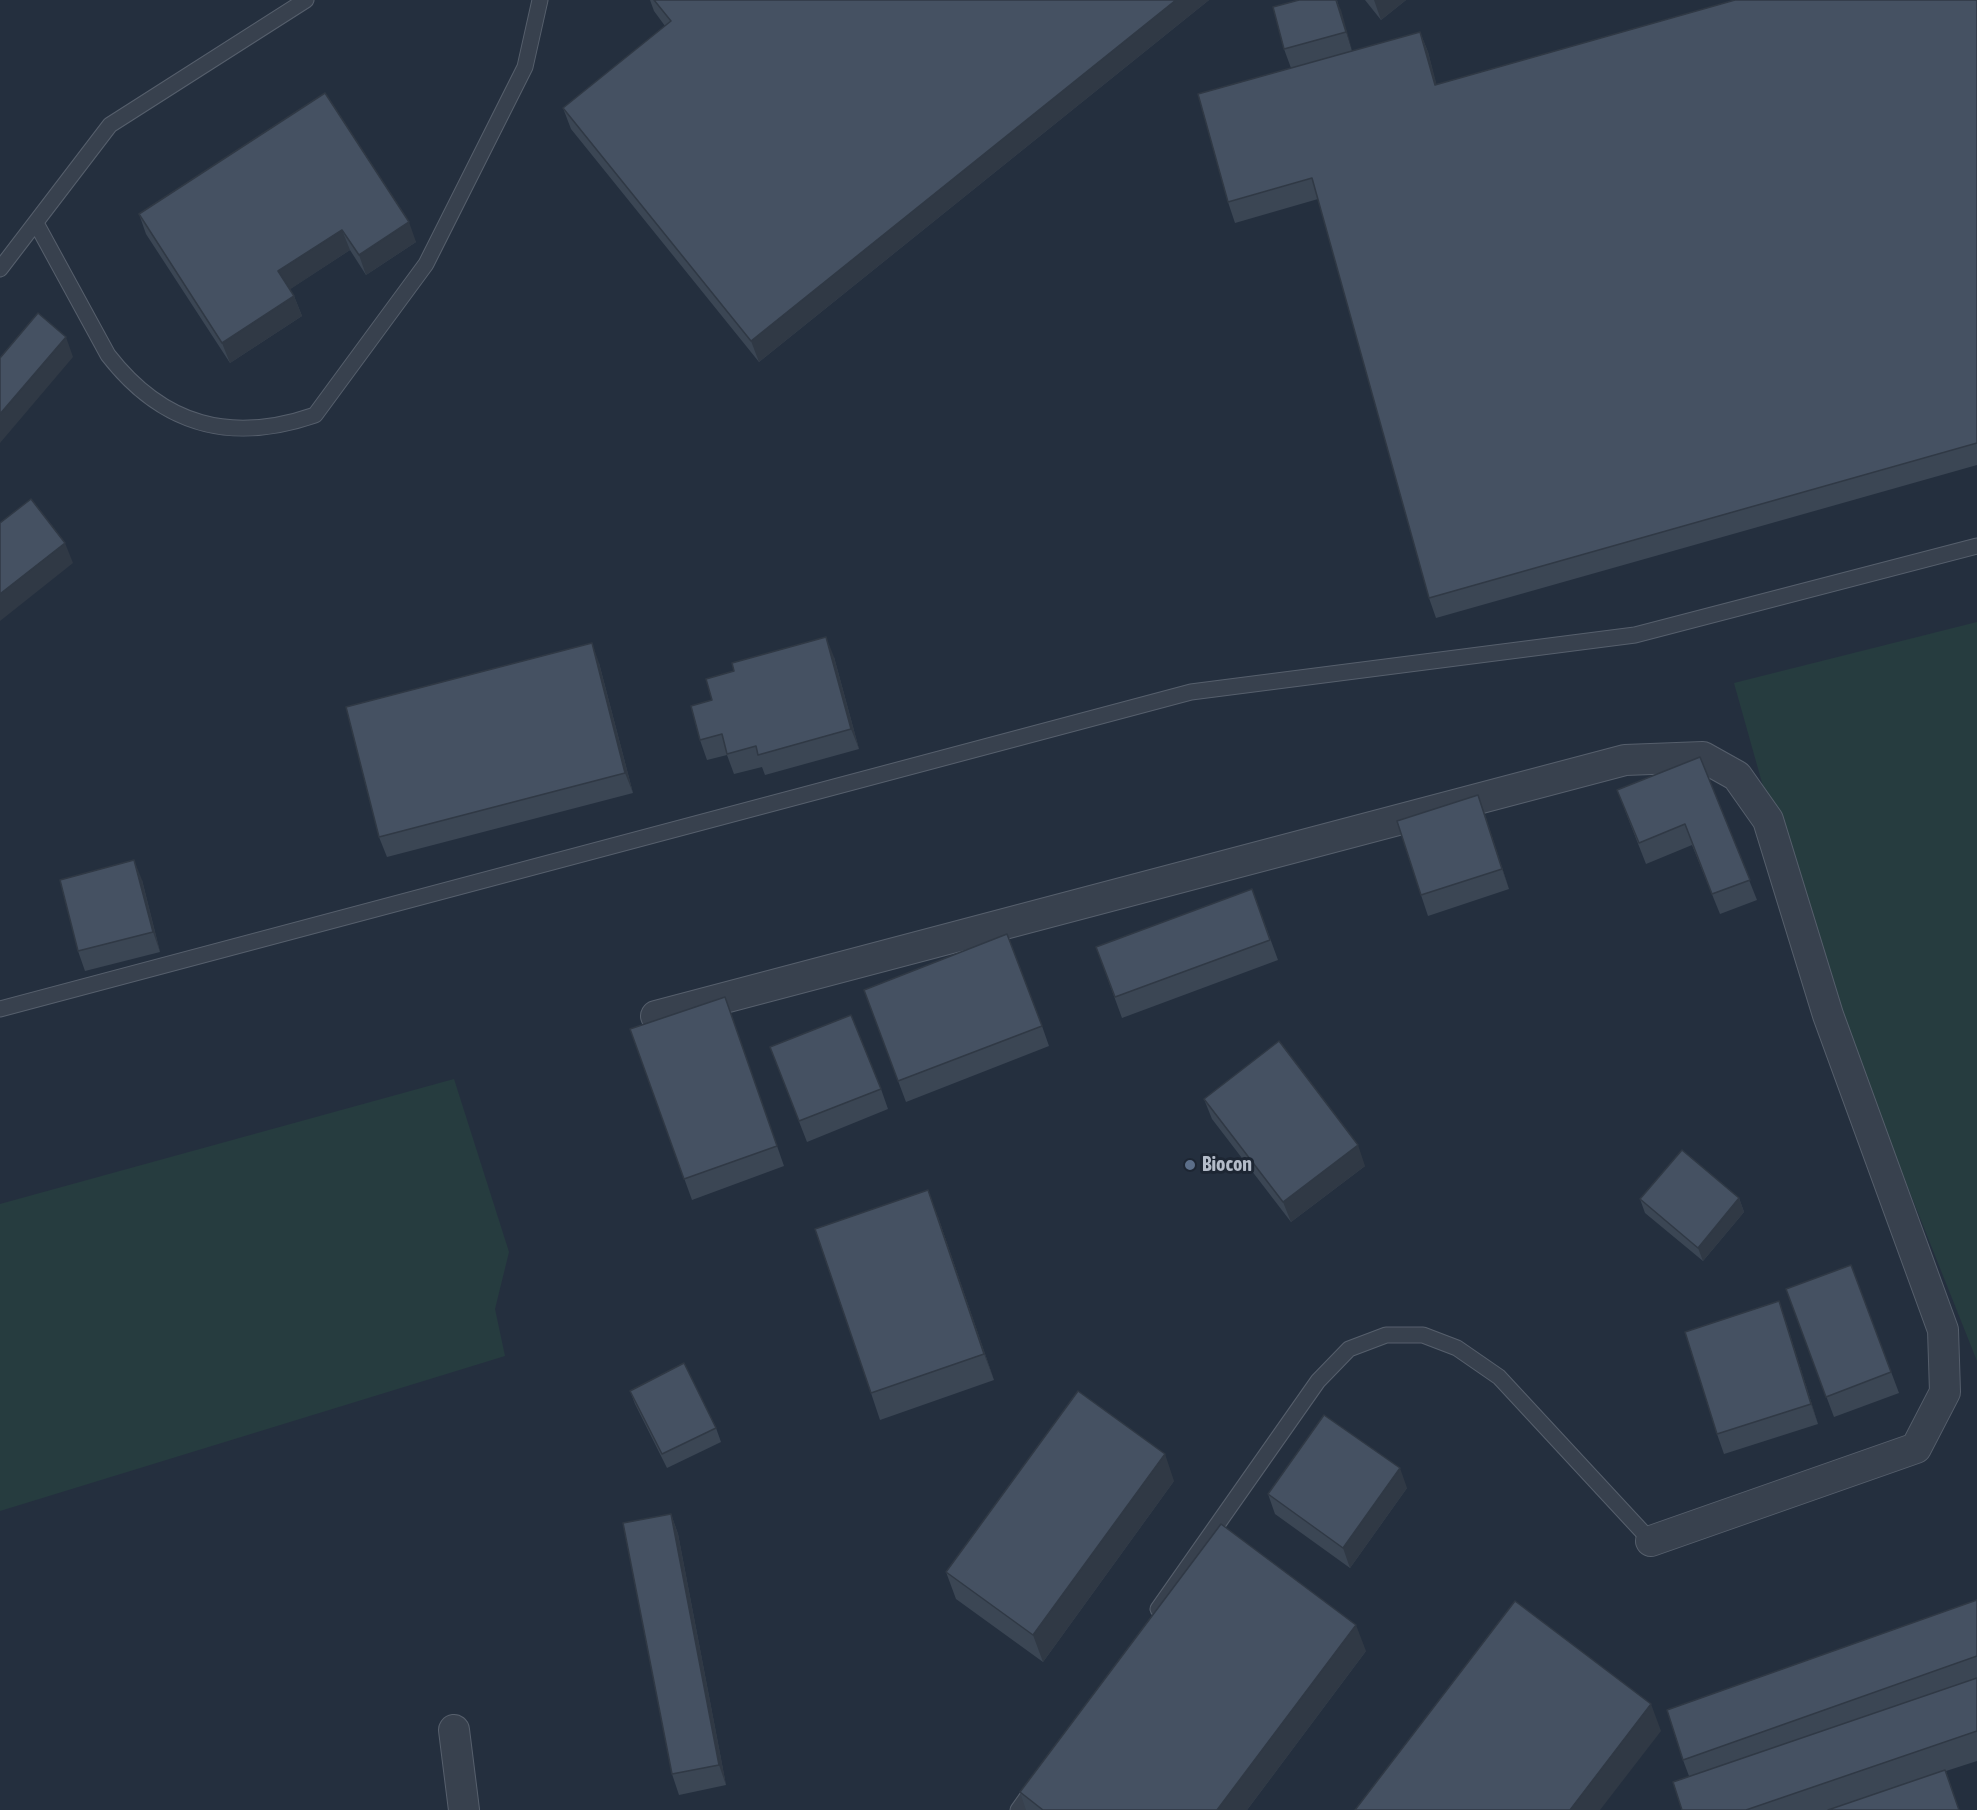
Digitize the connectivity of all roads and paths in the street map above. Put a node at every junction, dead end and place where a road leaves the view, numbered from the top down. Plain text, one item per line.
1 (306, 0) edge
2 (540, 0) edge
3 (36, 223) junction
4 (0, 269) edge
5 (1977, 546) edge
6 (0, 1009) edge
7 (656, 1016) dead end
8 (1651, 1541) joint
9 (1148, 1625) edge
10 (454, 1730) dead end
11 (1046, 1771) edge
12 (464, 1810) edge
13 (1018, 1810) edge

1 - 3 lane
2 - 3 lane
3 - 4 lane
5 - 6 lane
7 - 8 street
8 - 9 lane
10 - 12 street
11 - 13 lane

